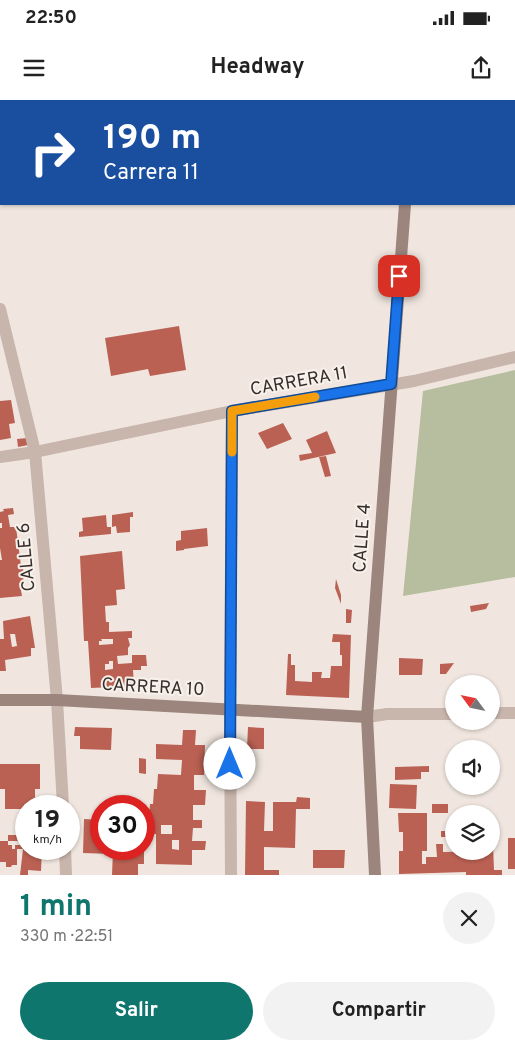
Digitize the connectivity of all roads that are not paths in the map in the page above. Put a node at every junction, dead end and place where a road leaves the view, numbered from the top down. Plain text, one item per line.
1 (405, 205) edge
2 (0, 309) edge
3 (515, 357) edge
4 (391, 384) junction
5 (232, 411) junction
6 (35, 452) junction
7 (0, 457) edge
8 (0, 700) edge
9 (57, 700) junction
10 (230, 709) junction
11 (500, 713) edge
12 (515, 713) edge
13 (445, 714) edge
14 (367, 717) junction
15 (62, 795) edge
16 (65, 860) edge
17 (66, 875) edge
18 (230, 875) edge
19 (375, 875) edge

1 - 4 street, CALLE 4
2 - 6 street, CALLE 6
3 - 4 street, CARRERA 11
4 - 5 street, CARRERA 11
4 - 14 street, CALLE 4
5 - 6 street, CARRERA 11
5 - 10 street
6 - 7 street, CARRERA 11
6 - 9 street, CALLE 6
8 - 9 street, CARRERA 10
9 - 10 street, CARRERA 10
9 - 15 street, CALLE 6
10 - 14 street, CARRERA 10
10 - 18 street
11 - 12 street
13 - 14 street, CARRERA 10
14 - 19 street, CALLE 4
16 - 17 street

